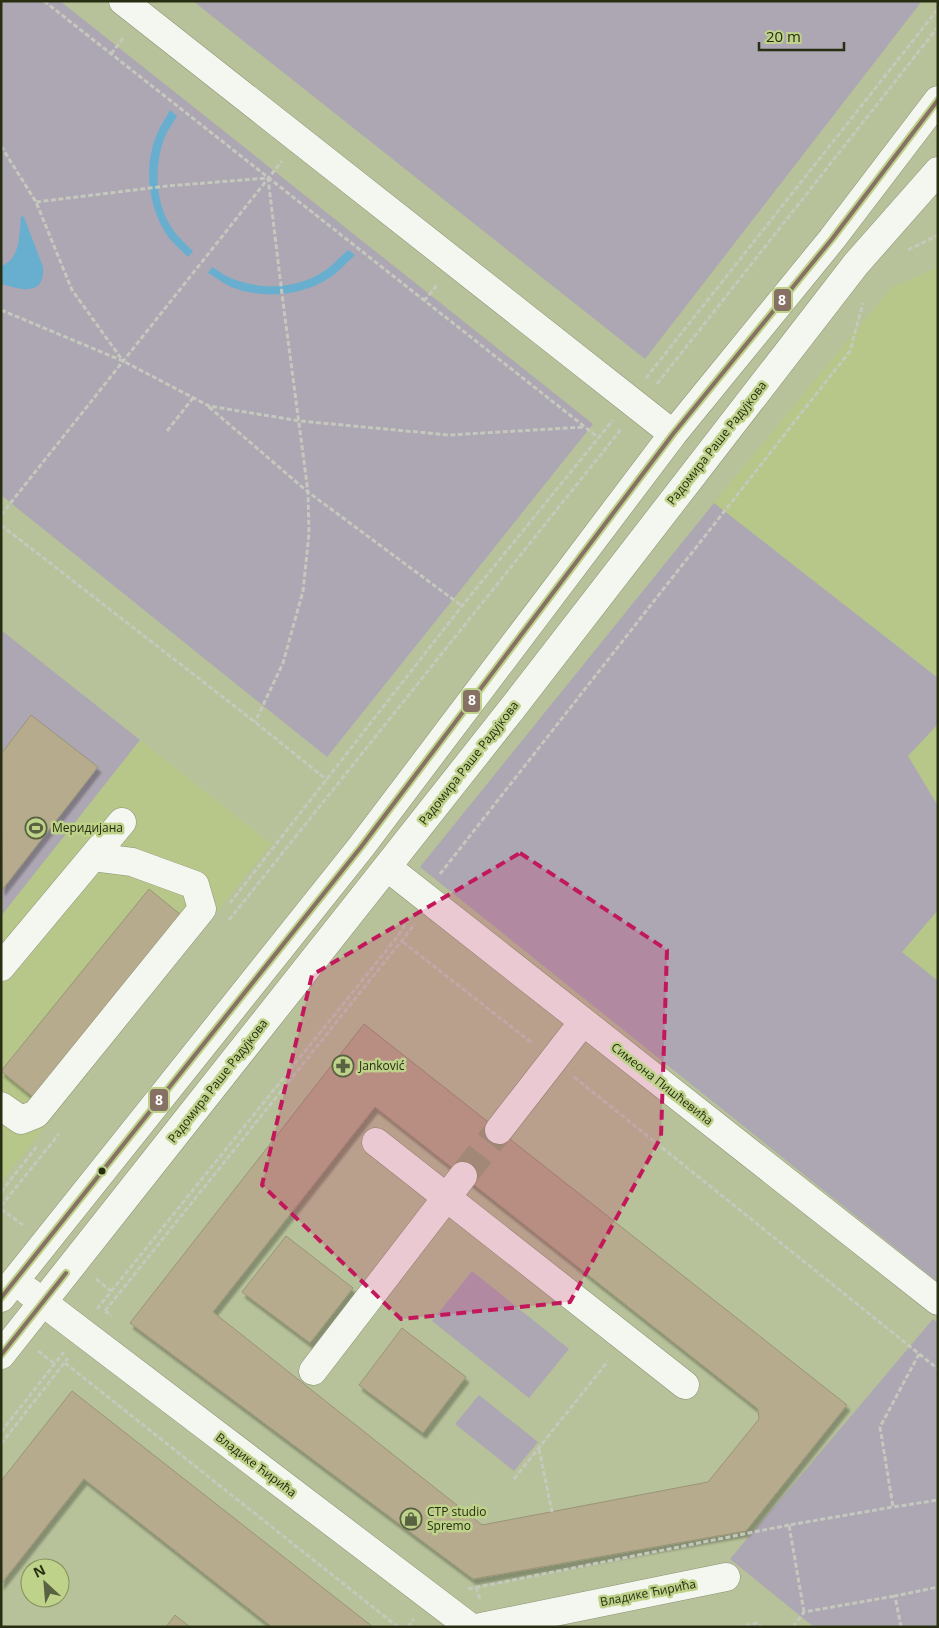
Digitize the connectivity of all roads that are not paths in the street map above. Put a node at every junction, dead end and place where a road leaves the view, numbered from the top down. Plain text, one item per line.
1 (123, 1) edge
2 (938, 100) edge
3 (938, 171) edge
4 (673, 434) junction
5 (122, 822) dead end
6 (93, 857) junction
7 (387, 867) junction
8 (1, 967) edge
9 (583, 1022) junction
10 (1, 1106) edge
11 (499, 1130) tunnel mouth
12 (376, 1142) dead end
13 (462, 1176) tunnel mouth
14 (446, 1197) junction
15 (6, 1283) edge
16 (938, 1301) edge
17 (42, 1303) junction
18 (1, 1355) edge
19 (313, 1371) dead end
20 (685, 1385) dead end
21 (726, 1577) dead end
22 (470, 1627) edge
23 (482, 1627) edge

1 - 4 street
2 - 4 street
3 - 7 street, Радомира Раше Радујкова
4 - 15 street
5 - 6 street
6 - 8 street
6 - 10 street
7 - 9 street, Симеона Пишћевића
7 - 17 street, Радомира Раше Радујкова
9 - 11 street
9 - 16 street, Симеона Пишћевића
12 - 14 street
13 - 14 street
14 - 19 street
14 - 20 street
15 - 17 street, Владике Ћирића
17 - 18 street, Радомира Раше Радујкова
17 - 22 street, Владике Ћирића
21 - 23 street, Владике Ћирића

